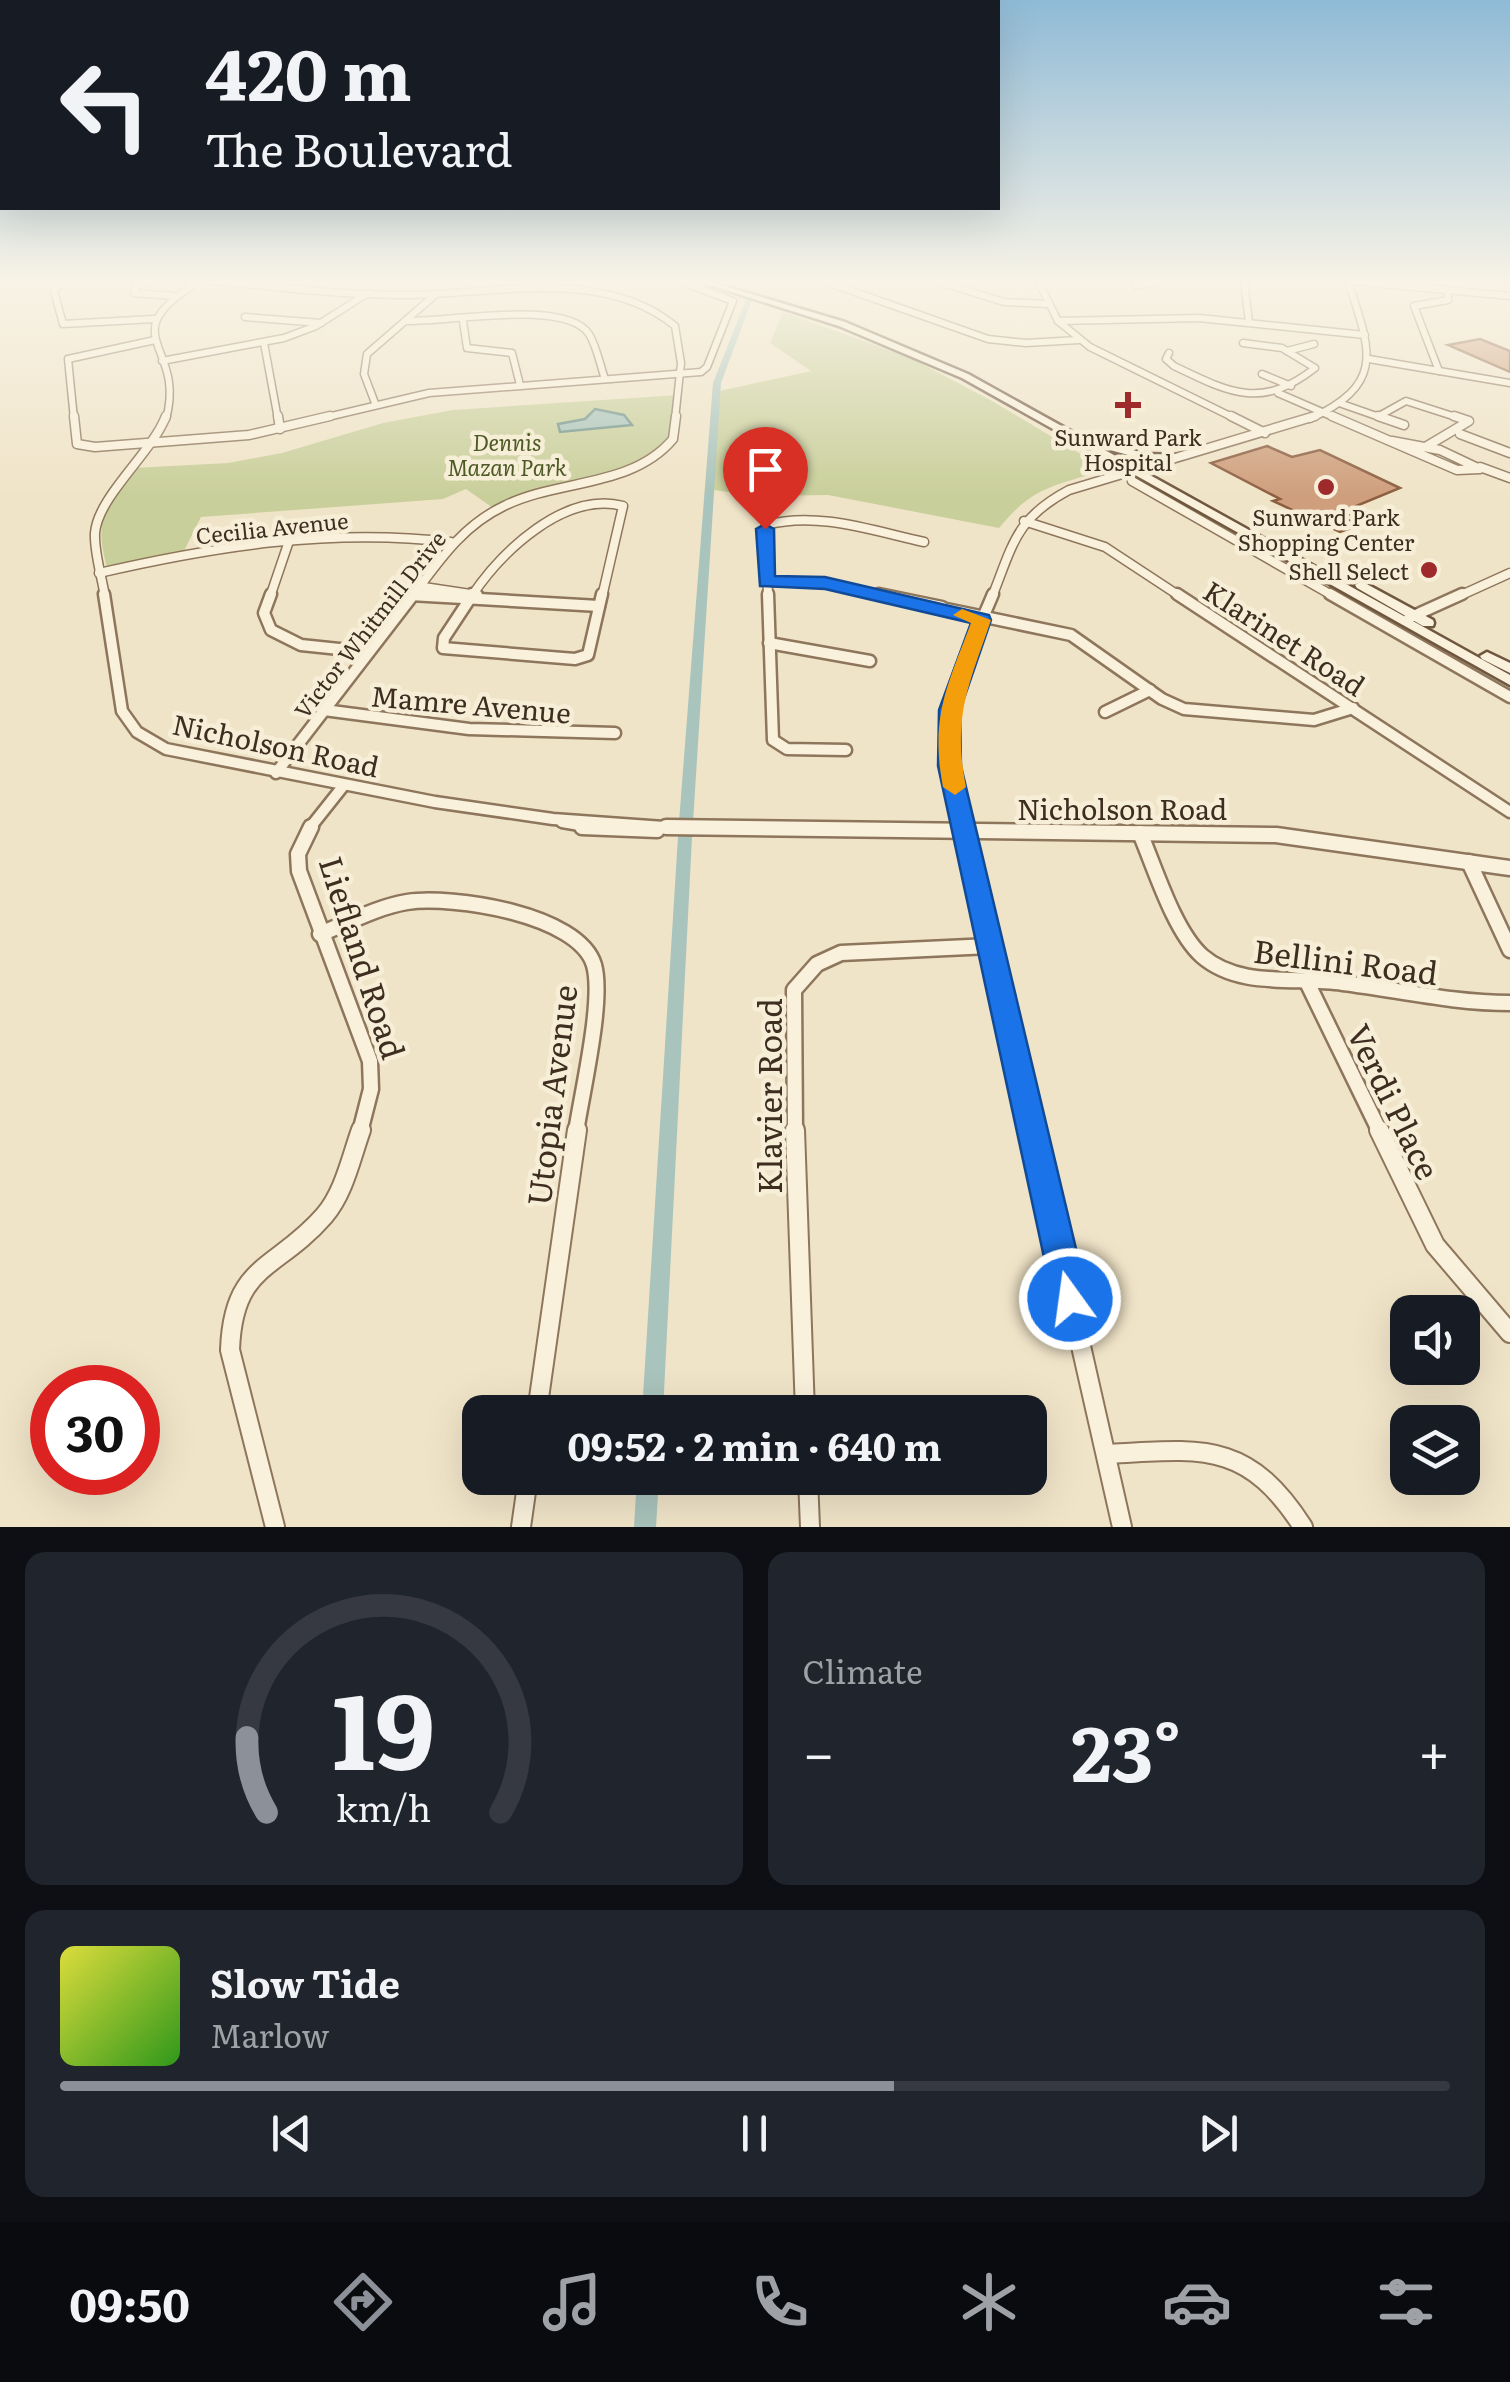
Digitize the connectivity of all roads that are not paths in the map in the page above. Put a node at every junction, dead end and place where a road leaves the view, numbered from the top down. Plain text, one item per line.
1 (88, 352) edge
2 (159, 352) edge
3 (212, 352) edge
4 (266, 352) edge
5 (369, 352) edge
6 (505, 352) edge
7 (595, 352) edge
8 (681, 352) edge
9 (713, 352) edge
10 (914, 352) edge
11 (928, 352) edge
12 (1101, 352) edge
13 (1289, 352) edge
14 (1368, 352) edge
15 (1432, 352) edge
16 (1170, 353) dead end
17 (1369, 359) junction
18 (162, 361) junction
19 (1439, 371) junction
20 (1262, 374) dead end
21 (678, 375) junction
22 (605, 379) junction
23 (1510, 383) edge
24 (520, 385) junction
25 (1291, 386) junction
26 (1278, 393) junction
27 (375, 403) junction
28 (1342, 404) junction
29 (1327, 412) junction
30 (1379, 416) junction
31 (1404, 425) dead end
32 (280, 429) junction
33 (1264, 433) junction
34 (1460, 434) dead end
35 (1392, 441) junction
36 (148, 444) junction
37 (1427, 446) junction
38 (1114, 448) junction
39 (1510, 454) edge
40 (1177, 458) junction
41 (1510, 465) edge
42 (1484, 468) junction
43 (1138, 473) junction
44 (1509, 476) edge
45 (1024, 521) junction
46 (289, 541) junction
47 (451, 542) junction
48 (924, 542) dead end
49 (1510, 573) edge
50 (99, 574) junction
51 (766, 582) junction
52 (413, 591) junction
53 (475, 596) junction
54 (600, 606) junction
55 (1415, 616) junction
56 (985, 617) junction
57 (1403, 621) junction
58 (1390, 627) junction
59 (770, 643) junction
60 (368, 652) junction
61 (870, 662) dead end
62 (1510, 669) edge
63 (1510, 681) edge
64 (1150, 690) junction
65 (1510, 697) edge
66 (1353, 708) junction
67 (324, 710) junction
68 (1104, 712) dead end
69 (615, 733) dead end
70 (846, 750) dead end
71 (276, 773) junction
72 (344, 785) junction
73 (1510, 812) edge
74 (967, 833) junction
75 (1140, 833) junction
76 (1470, 862) junction
77 (1510, 868) edge
78 (320, 934) junction
79 (990, 946) junction
80 (1510, 950) edge
81 (1306, 980) junction
82 (1510, 1003) edge
83 (1510, 1333) edge
84 (539, 1395) edge
85 (804, 1395) edge
86 (1108, 1454) junction
87 (526, 1495) edge
88 (809, 1495) edge
89 (274, 1527) edge
90 (521, 1527) edge
91 (810, 1527) edge
92 (1122, 1527) edge
93 (1303, 1527) edge

1 - 36 street
2 - 18 street, Nicholson Road
3 - 18 street
4 - 32 street
5 - 27 street
6 - 24 street
7 - 22 street
8 - 21 street, Victor Whitmill Drive
9 - 21 street
10 - 43 street
11 - 38 street
12 - 33 street
13 - 25 street
14 - 17 street
15 - 19 street
16 - 26 street
17 - 19 street
17 - 28 street
18 - 36 street, Nicholson Road
19 - 23 street
20 - 25 street
21 - 22 street
21 - 47 street, Victor Whitmill Drive
22 - 24 street
24 - 27 street
25 - 26 street
26 - 29 street
27 - 32 street
28 - 29 street
28 - 30 street
29 - 33 street
29 - 35 street
30 - 31 street
30 - 37 street
32 - 36 street
33 - 40 street
34 - 39 street
35 - 37 street
35 - 42 street
36 - 50 street, Nicholson Road
37 - 42 street
38 - 40 street
38 - 43 street
40 - 43 street
41 - 42 street
42 - 44 street
43 - 45 street
43 - 55 street
43 - 57 street
43 - 58 street
45 - 56 street
45 - 66 street, Klarinet Road
46 - 47 street, Cecilia Avenue
46 - 50 street, Cecilia Avenue
46 - 60 street
47 - 52 street, Victor Whitmill Drive
48 - 51 street
49 - 55 street
50 - 71 street, Nicholson Road
51 - 56 street
51 - 59 street
52 - 53 street
52 - 60 street, Victor Whitmill Drive
53 - 54 street
53 - 54 street
53 - 54 street
55 - 57 street
55 - 62 street
56 - 64 street
56 - 74 street
57 - 58 street
57 - 63 street
58 - 65 street
59 - 61 street
59 - 70 street
60 - 67 street, Victor Whitmill Drive
64 - 66 street
64 - 68 street
66 - 73 street, Klarinet Road
67 - 69 street, Mamre Avenue
67 - 71 street, Victor Whitmill Drive
71 - 72 street, Nicholson Road
72 - 74 street, Nicholson Road
72 - 78 street, Liefland Road
74 - 75 street, Nicholson Road
74 - 79 street
75 - 76 street, Nicholson Road
75 - 81 street, Bellini Road
76 - 77 street, Nicholson Road
76 - 80 street
78 - 84 street, Utopia Avenue
78 - 89 street, Liefland Road
79 - 85 street, Klavier Road
79 - 86 street
81 - 82 street, Bellini Road
81 - 83 street, Verdi Place
86 - 92 street
86 - 93 street
87 - 90 street
88 - 91 street

